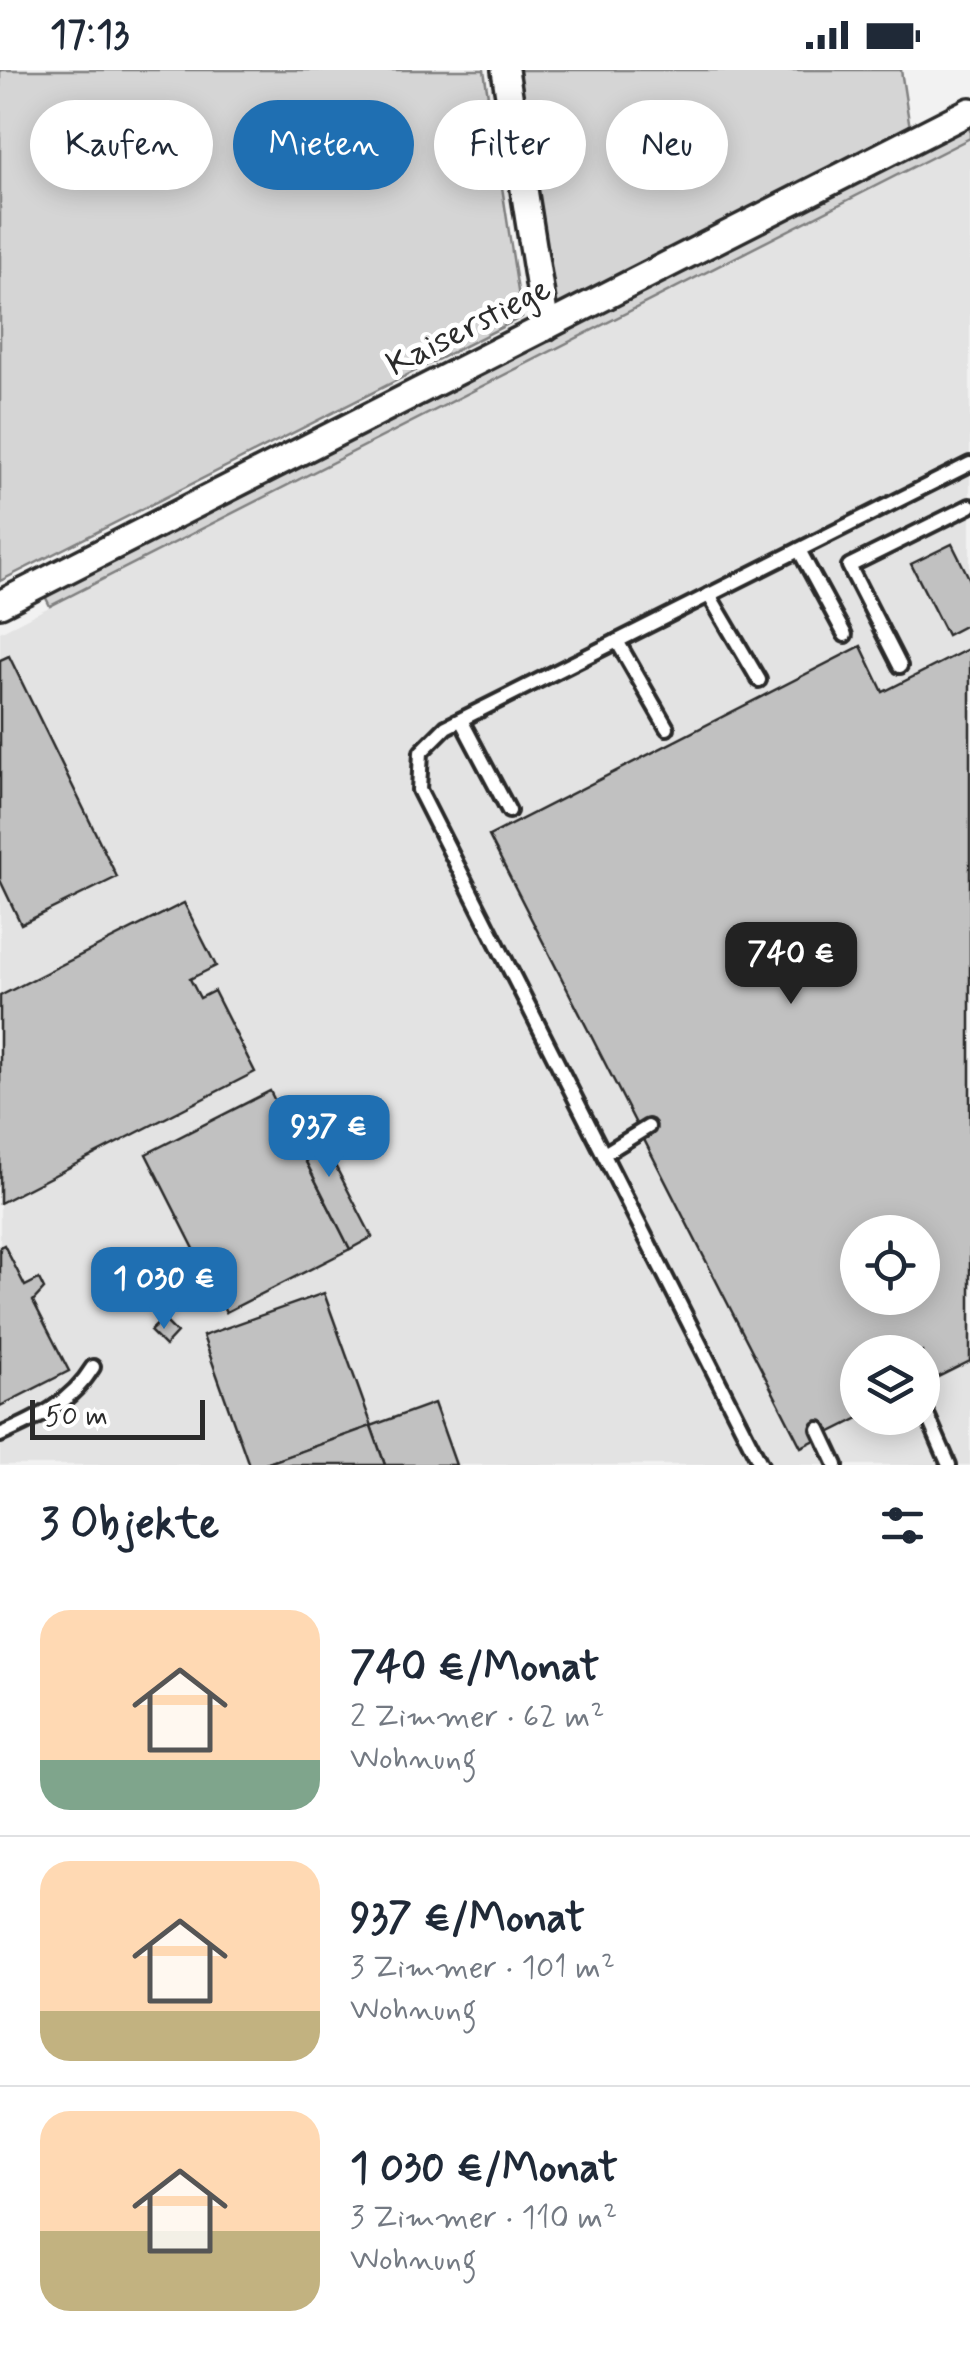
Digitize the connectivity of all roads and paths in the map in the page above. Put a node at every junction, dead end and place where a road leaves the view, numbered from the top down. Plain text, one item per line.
1 (505, 70) edge
2 (970, 111) edge
3 (546, 327) junction
4 (970, 464) edge
5 (970, 506) edge
6 (799, 550) junction
7 (709, 595) junction
8 (0, 604) edge
9 (846, 635) dead end
10 (617, 642) junction
11 (900, 666) dead end
12 (759, 680) dead end
13 (461, 720) junction
14 (667, 728) dead end
15 (509, 811) dead end
16 (648, 1127) dead end
17 (604, 1154) junction
18 (93, 1367) dead end
19 (819, 1429) dead end
20 (0, 1435) edge
21 (936, 1435) edge
22 (761, 1465) edge
23 (836, 1465) edge
24 (949, 1465) edge

1 - 3 street
2 - 3 street, Kaiserstiege
3 - 8 street, Kaiserstiege
4 - 6 lane
5 - 11 lane
6 - 7 lane
6 - 9 lane
7 - 10 lane
7 - 12 lane
10 - 13 lane
10 - 14 lane
13 - 15 lane
13 - 17 lane
16 - 17 lane
17 - 22 lane
18 - 20 lane
19 - 23 lane
21 - 24 lane

